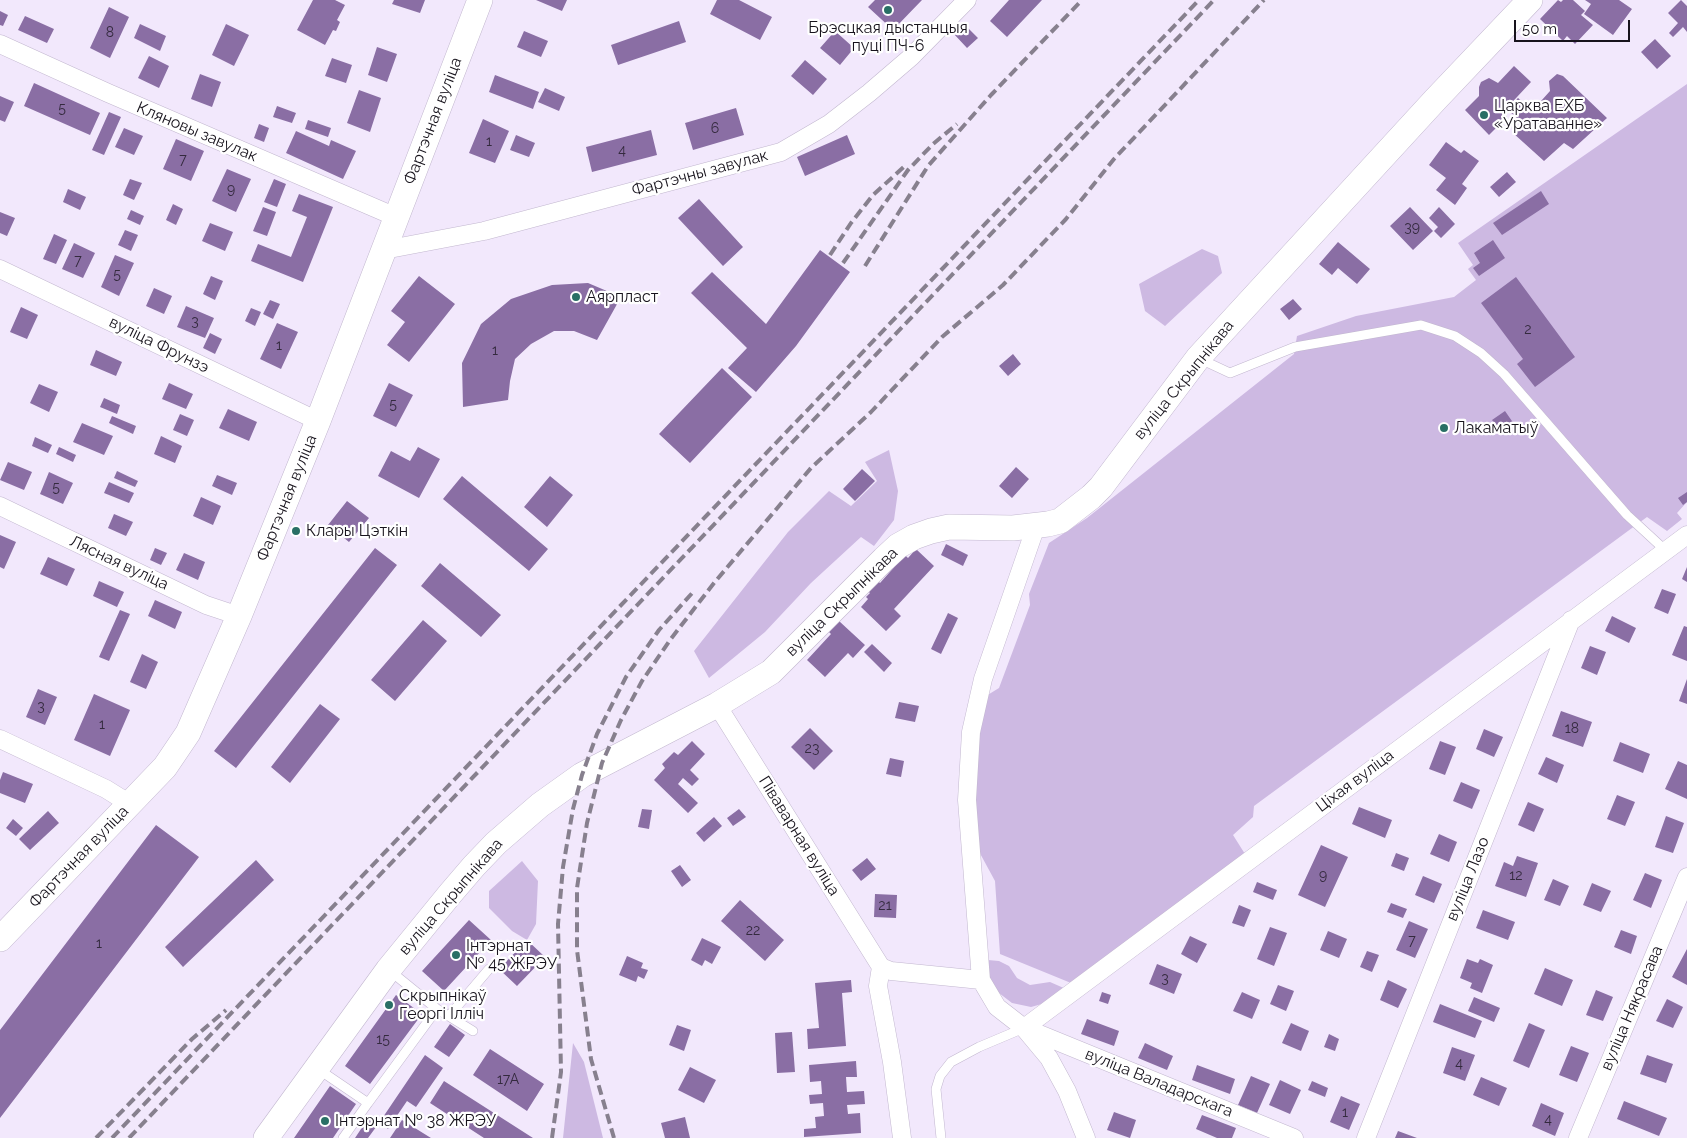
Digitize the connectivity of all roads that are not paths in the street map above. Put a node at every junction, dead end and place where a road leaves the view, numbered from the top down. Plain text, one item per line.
1 (480, 0) edge
2 (967, 0) edge
3 (1530, 0) edge
4 (0, 44) edge
5 (396, 217) junction
6 (384, 250) junction
7 (0, 269) edge
8 (1198, 358) junction
9 (318, 421) junction
10 (0, 506) edge
11 (1036, 526) junction
12 (1687, 534) edge
13 (1665, 550) junction
14 (238, 616) junction
15 (1571, 620) junction
16 (717, 705) junction
17 (0, 739) edge
18 (130, 804) junction
19 (1687, 877) edge
20 (0, 939) edge
21 (880, 967) junction
22 (490, 969) dead end
23 (388, 970) junction
24 (981, 980) junction
25 (437, 1009) junction
26 (449, 1016) junction
27 (1024, 1028) junction
28 (473, 1031) dead end
29 (316, 1068) junction
30 (368, 1103) junction
31 (266, 1138) edge
32 (343, 1138) edge
33 (902, 1138) edge
34 (941, 1138) edge
35 (1086, 1138) edge
36 (1294, 1138) edge
37 (1366, 1138) edge
38 (1578, 1138) edge

1 - 5 street, Фартэчная вуліца
2 - 6 street, Фартэчны завулак
3 - 8 street, вуліца Скрыпнікава
4 - 5 street, Кляновы завулак
5 - 6 street, Фартэчная вуліца
6 - 9 street, Фартэчная вуліца
7 - 9 street, вуліца Фрунзэ
8 - 11 street, вуліца Скрыпнікава
8 - 13 lane
9 - 14 street, Фартэчная вуліца
10 - 14 street, Лясная вуліца
11 - 16 street, вуліца Скрыпнікава
11 - 24 street
12 - 13 street, Ціхая вуліца
13 - 15 street, Ціхая вуліца
14 - 18 street, Фартэчная вуліца
15 - 27 street, Ціхая вуліца
15 - 37 street, вуліца Лазо
16 - 21 street, Піваварная вуліца
16 - 23 street, вуліца Скрыпнікава
17 - 18 street
18 - 20 street, Фартэчная вуліца
19 - 38 street, вуліца Някрасава
21 - 24 street
21 - 33 street
22 - 26 lane
23 - 25 lane
23 - 29 street, вуліца Скрыпнікава
24 - 27 street
25 - 26 lane
25 - 30 lane
26 - 28 lane
27 - 34 lane
27 - 35 street
27 - 36 street, вуліца Валадарскага
29 - 30 lane
29 - 31 street, вуліца Скрыпнікава
30 - 32 lane

